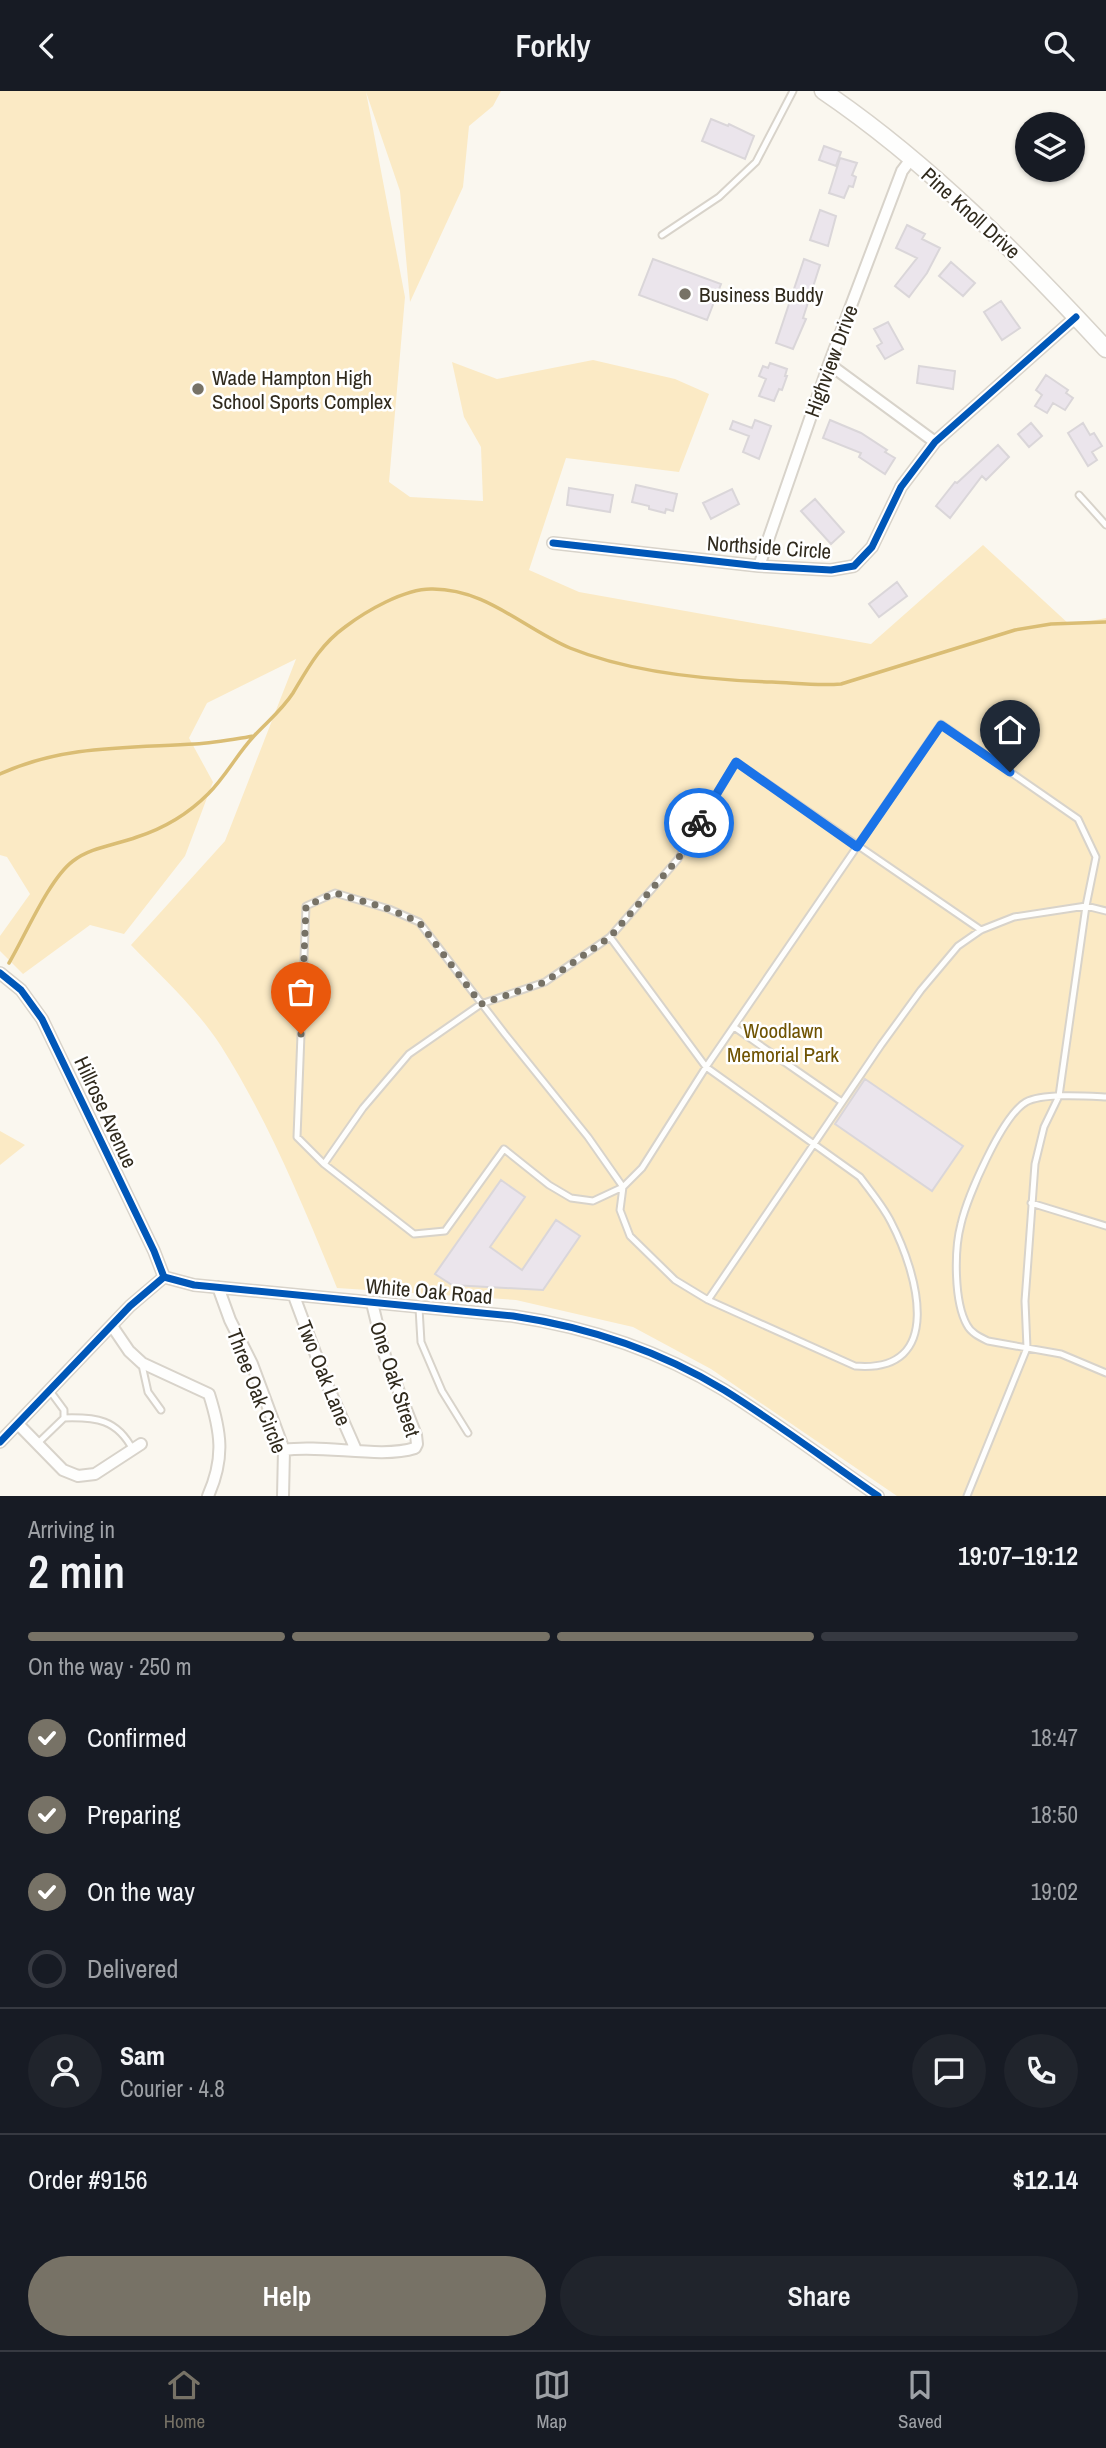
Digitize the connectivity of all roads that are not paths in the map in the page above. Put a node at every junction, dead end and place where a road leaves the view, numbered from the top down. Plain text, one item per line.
1 (793, 91) edge
2 (823, 91) edge
3 (911, 159) junction
4 (662, 235) dead end
5 (1076, 317) junction
6 (1106, 349) edge
7 (829, 364) junction
8 (935, 442) junction
9 (1079, 495) dead end
10 (1106, 525) edge
11 (553, 543) dead end
12 (759, 566) junction
13 (857, 847) junction
14 (1086, 906) junction
15 (1106, 911) edge
16 (981, 930) junction
17 (610, 937) junction
18 (0, 973) edge
19 (481, 1004) junction
20 (734, 1027) junction
21 (706, 1067) junction
22 (1059, 1096) junction
23 (1106, 1097) edge
24 (842, 1102) junction
25 (814, 1145) junction
26 (324, 1164) junction
27 (623, 1187) junction
28 (1031, 1203) junction
29 (1106, 1226) edge
30 (164, 1277) junction
31 (218, 1287) junction
32 (295, 1296) junction
33 (708, 1300) junction
34 (372, 1303) junction
35 (419, 1308) junction
36 (111, 1326) junction
37 (1027, 1348) junction
38 (142, 1363) junction
39 (1106, 1373) edge
40 (50, 1391) junction
41 (160, 1410) dead end
42 (64, 1418) junction
43 (18, 1424) junction
44 (468, 1433) dead end
45 (0, 1442) edge
46 (37, 1444) junction
47 (137, 1447) joint
48 (284, 1450) junction
49 (356, 1450) junction
50 (863, 1492) edge
51 (208, 1496) edge
52 (283, 1496) edge
53 (878, 1496) edge
54 (967, 1496) edge

1 - 4 lane
2 - 3 street, Pine Knoll Drive
3 - 5 street, Pine Knoll Drive
3 - 7 street, Highview Drive
5 - 6 street, Pine Knoll Drive
5 - 8 street, Northside Circle
7 - 8 street
7 - 12 street, Highview Drive
8 - 12 street, Northside Circle
9 - 10 lane
11 - 12 street, Northside Circle
13 - 14 lane
13 - 16 lane
13 - 17 lane
13 - 20 lane
14 - 15 lane
14 - 16 lane
14 - 22 lane
16 - 24 lane
17 - 19 lane
17 - 21 lane
18 - 30 street, Hillrose Avenue
19 - 26 lane
19 - 26 lane
19 - 27 lane
20 - 21 lane
20 - 24 lane
21 - 25 lane
21 - 27 lane
22 - 23 lane
22 - 28 lane
22 - 37 lane
24 - 25 lane
25 - 33 lane
25 - 33 lane
26 - 27 lane
27 - 33 lane
28 - 29 lane
28 - 37 lane
30 - 31 street, White Oak Road
30 - 36 street
31 - 32 street, White Oak Road
31 - 48 street, Three Oak Circle
32 - 34 street, White Oak Road
32 - 49 street, Two Oak Lane
34 - 35 street, White Oak Road
34 - 49 street, One Oak Street
35 - 44 lane
35 - 50 street, White Oak Road
36 - 38 street
36 - 40 street
37 - 39 lane
37 - 54 lane
38 - 41 lane
38 - 51 street
40 - 42 lane
40 - 43 street
42 - 46 lane
42 - 47 lane
43 - 45 street
43 - 46 street
46 - 47 street
48 - 49 street, One Oak Street
48 - 52 street, Three Oak Circle
50 - 53 street, White Oak Road

